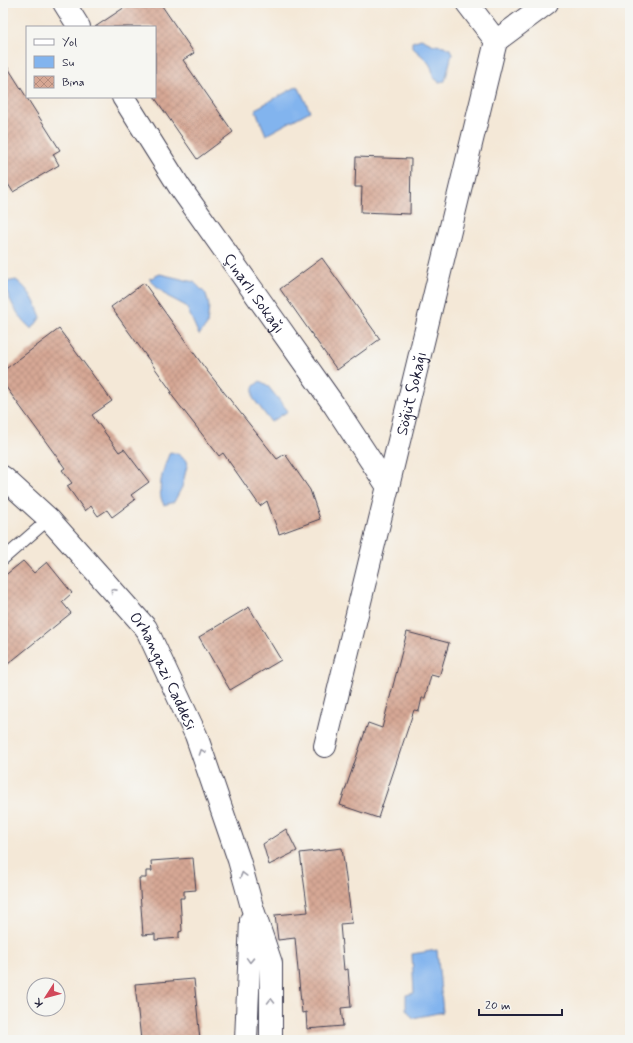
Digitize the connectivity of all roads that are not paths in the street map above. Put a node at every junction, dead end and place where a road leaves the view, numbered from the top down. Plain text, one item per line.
1 (64, 3) edge
2 (467, 3) edge
3 (547, 3) edge
4 (78, 26) edge
5 (496, 41) junction
6 (124, 98) edge
7 (3, 477) edge
8 (388, 487) junction
9 (49, 519) junction
10 (3, 559) edge
11 (325, 746) dead end
12 (252, 907) junction
13 (246, 1040) edge
14 (271, 1040) edge

1 - 4 street
2 - 5 street
3 - 5 street
5 - 8 street, Söğüt Sokağı
6 - 8 street, Çınarlı Sokağı
7 - 9 street, Orhangazi Caddesi
8 - 11 street, Söğüt Sokağı
9 - 10 lane
12 -> 9 street, Orhangazi Caddesi
12 -> 13 street, Orhangazi Caddesi
14 -> 12 street, Orhangazi Caddesi

